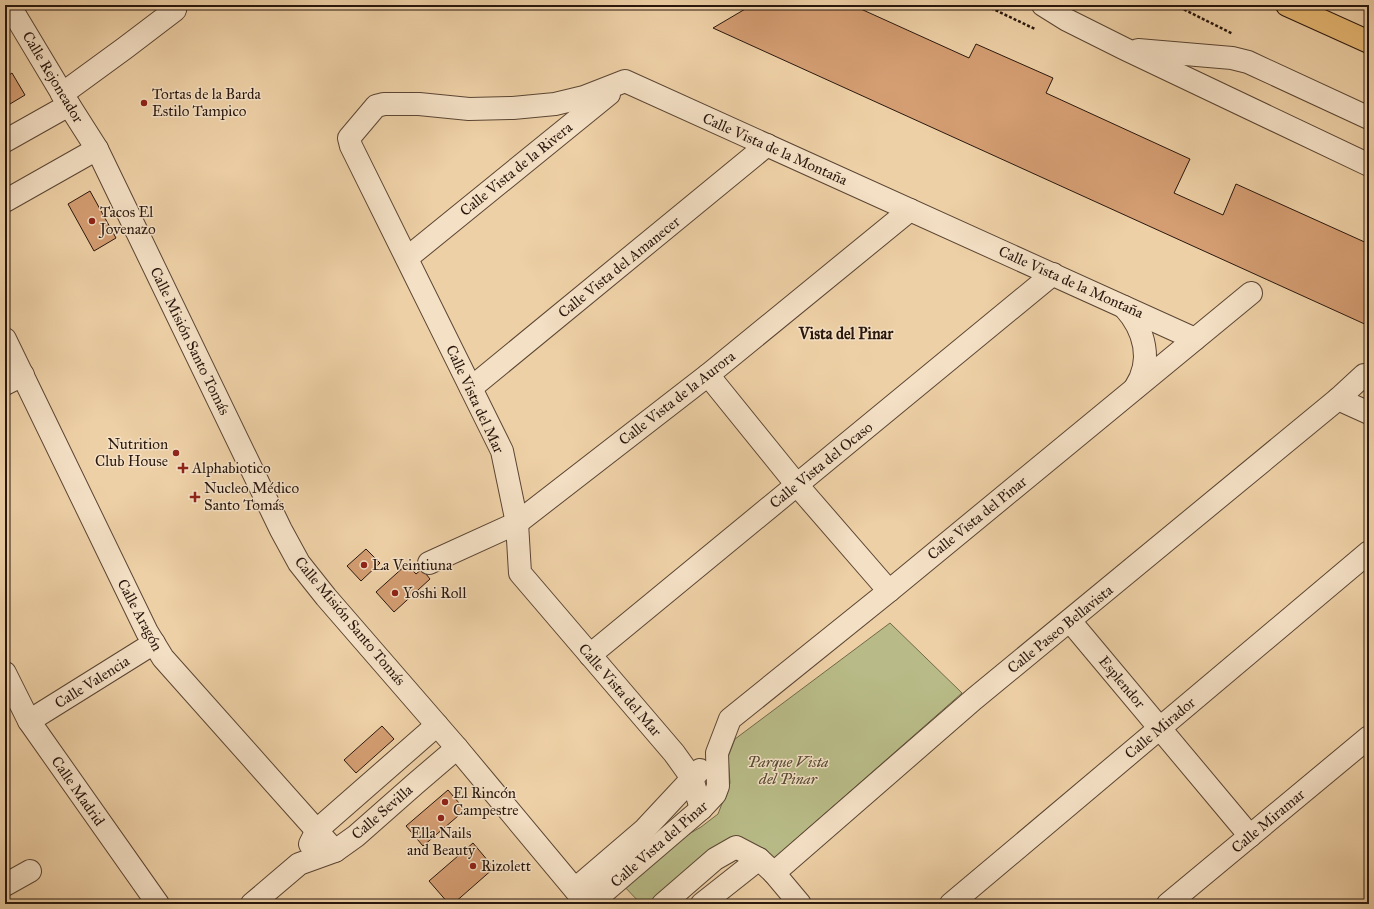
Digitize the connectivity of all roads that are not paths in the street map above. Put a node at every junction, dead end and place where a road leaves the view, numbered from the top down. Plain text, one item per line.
1 (9, 5) edge
2 (176, 5) edge
3 (1043, 5) edge
4 (1287, 5) edge
5 (1369, 42) edge
6 (1125, 49) junction
7 (625, 81) junction
8 (66, 99) junction
9 (1369, 118) edge
10 (5, 141) edge
11 (767, 145) junction
12 (98, 149) junction
13 (1369, 165) edge
14 (5, 201) edge
15 (910, 210) junction
16 (407, 258) junction
17 (1053, 274) junction
18 (1251, 293) dead end
19 (1124, 307) junction
20 (5, 339) edge
21 (1195, 339) junction
22 (708, 375) junction
23 (1364, 375) dead end
24 (14, 380) edge
25 (471, 388) junction
26 (1133, 390) junction
27 (1338, 399) junction
28 (1369, 413) edge
29 (797, 485) junction
30 (517, 523) junction
31 (1369, 552) edge
32 (429, 563) dead end
33 (889, 591) junction
34 (1070, 620) junction
35 (154, 643) junction
36 (590, 655) junction
37 (5, 673) edge
38 (29, 721) junction
39 (437, 725) junction
40 (1160, 728) junction
41 (1369, 737) edge
42 (457, 748) junction
43 (718, 753) junction
44 (692, 778) junction
45 (702, 809) junction
46 (317, 830) junction
47 (1250, 836) junction
48 (336, 852) junction
49 (300, 864) junction
50 (766, 866) junction
51 (30, 871) dead end
52 (5, 885) edge
53 (584, 899) edge
54 (158, 904) edge
55 (252, 904) edge
56 (663, 904) edge
57 (702, 904) edge
58 (800, 904) edge
59 (951, 904) edge
60 (1168, 904) edge

1 - 8 street, Calle Rejoneador
2 - 8 street
3 - 6 street
4 - 5 highway
6 - 9 street
6 - 13 street
7 - 11 street, Calle Vista de la Montaña
7 - 16 street, Calle Vista de la Rivera
7 - 16 street, Calle Vista del Mar
8 - 10 street
8 - 12 street, Calle Rejoneador
11 - 15 street, Calle Vista de la Montaña
11 - 25 street, Calle Vista del Amanecer
12 - 14 street
12 - 39 street, Calle Misión Santo Tomás
15 - 17 street, Calle Vista de la Montaña
15 - 22 street, Calle Vista de la Aurora
16 - 25 street, Calle Vista del Mar
17 - 19 street, Calle Vista de la Montaña
17 - 29 street, Calle Vista del Ocaso
18 - 21 street, Calle Vista del Pinar
19 - 21 street, Calle Vista de la Montaña
19 - 26 street
20 - 24 street, Calle Aragón
21 - 26 street, Calle Vista del Pinar
22 - 29 street
22 - 30 street, Calle Vista de la Aurora
23 - 27 street, Calle Paseo Bellavista
24 - 35 street, Calle Aragón
25 - 30 street, Calle Vista del Mar
26 - 33 street, Calle Vista del Pinar
27 - 28 street
27 - 34 street, Calle Paseo Bellavista
29 - 33 street
29 - 36 street, Calle Vista del Ocaso
30 - 32 street, Calle Vista de la Aurora
30 - 36 street, Calle Vista del Mar
31 - 40 street, Calle Mirador
33 - 43 street, Calle Vista del Pinar
34 - 40 street, Esplendor
34 - 50 street, Calle Paseo Bellavista
35 - 38 street, Calle Valencia
35 - 46 street, Calle Aragón
36 - 44 street, Calle Vista del Mar
37 - 38 street, Calle Madrid
38 - 54 street, Calle Madrid
39 - 42 street, Calle Misión Santo Tomás
39 - 46 street, Calle Sevilla
40 - 47 street, Esplendor
40 - 59 street, Calle Mirador
41 - 47 street, Calle Miramar
42 - 48 street, Calle Sevilla
42 - 53 street, Calle Misión Santo Tomás
43 - 44 street, Calle Vista del Pinar
43 - 45 street, Calle Vista del Pinar
44 - 45 street, Calle Vista del Mar
44 - 53 street, Calle Vista del Pinar
45 - 53 street, Calle Vista del Pinar
46 - 48 street, Calle Aragón
46 - 49 street, Calle Sevilla
47 - 60 street, Calle Miramar
48 - 49 street, Calle Sevilla
49 - 55 street, Calle Sevilla
50 - 56 street
50 - 57 street, Calle Paseo Bellavista
50 - 58 street
51 - 52 street

